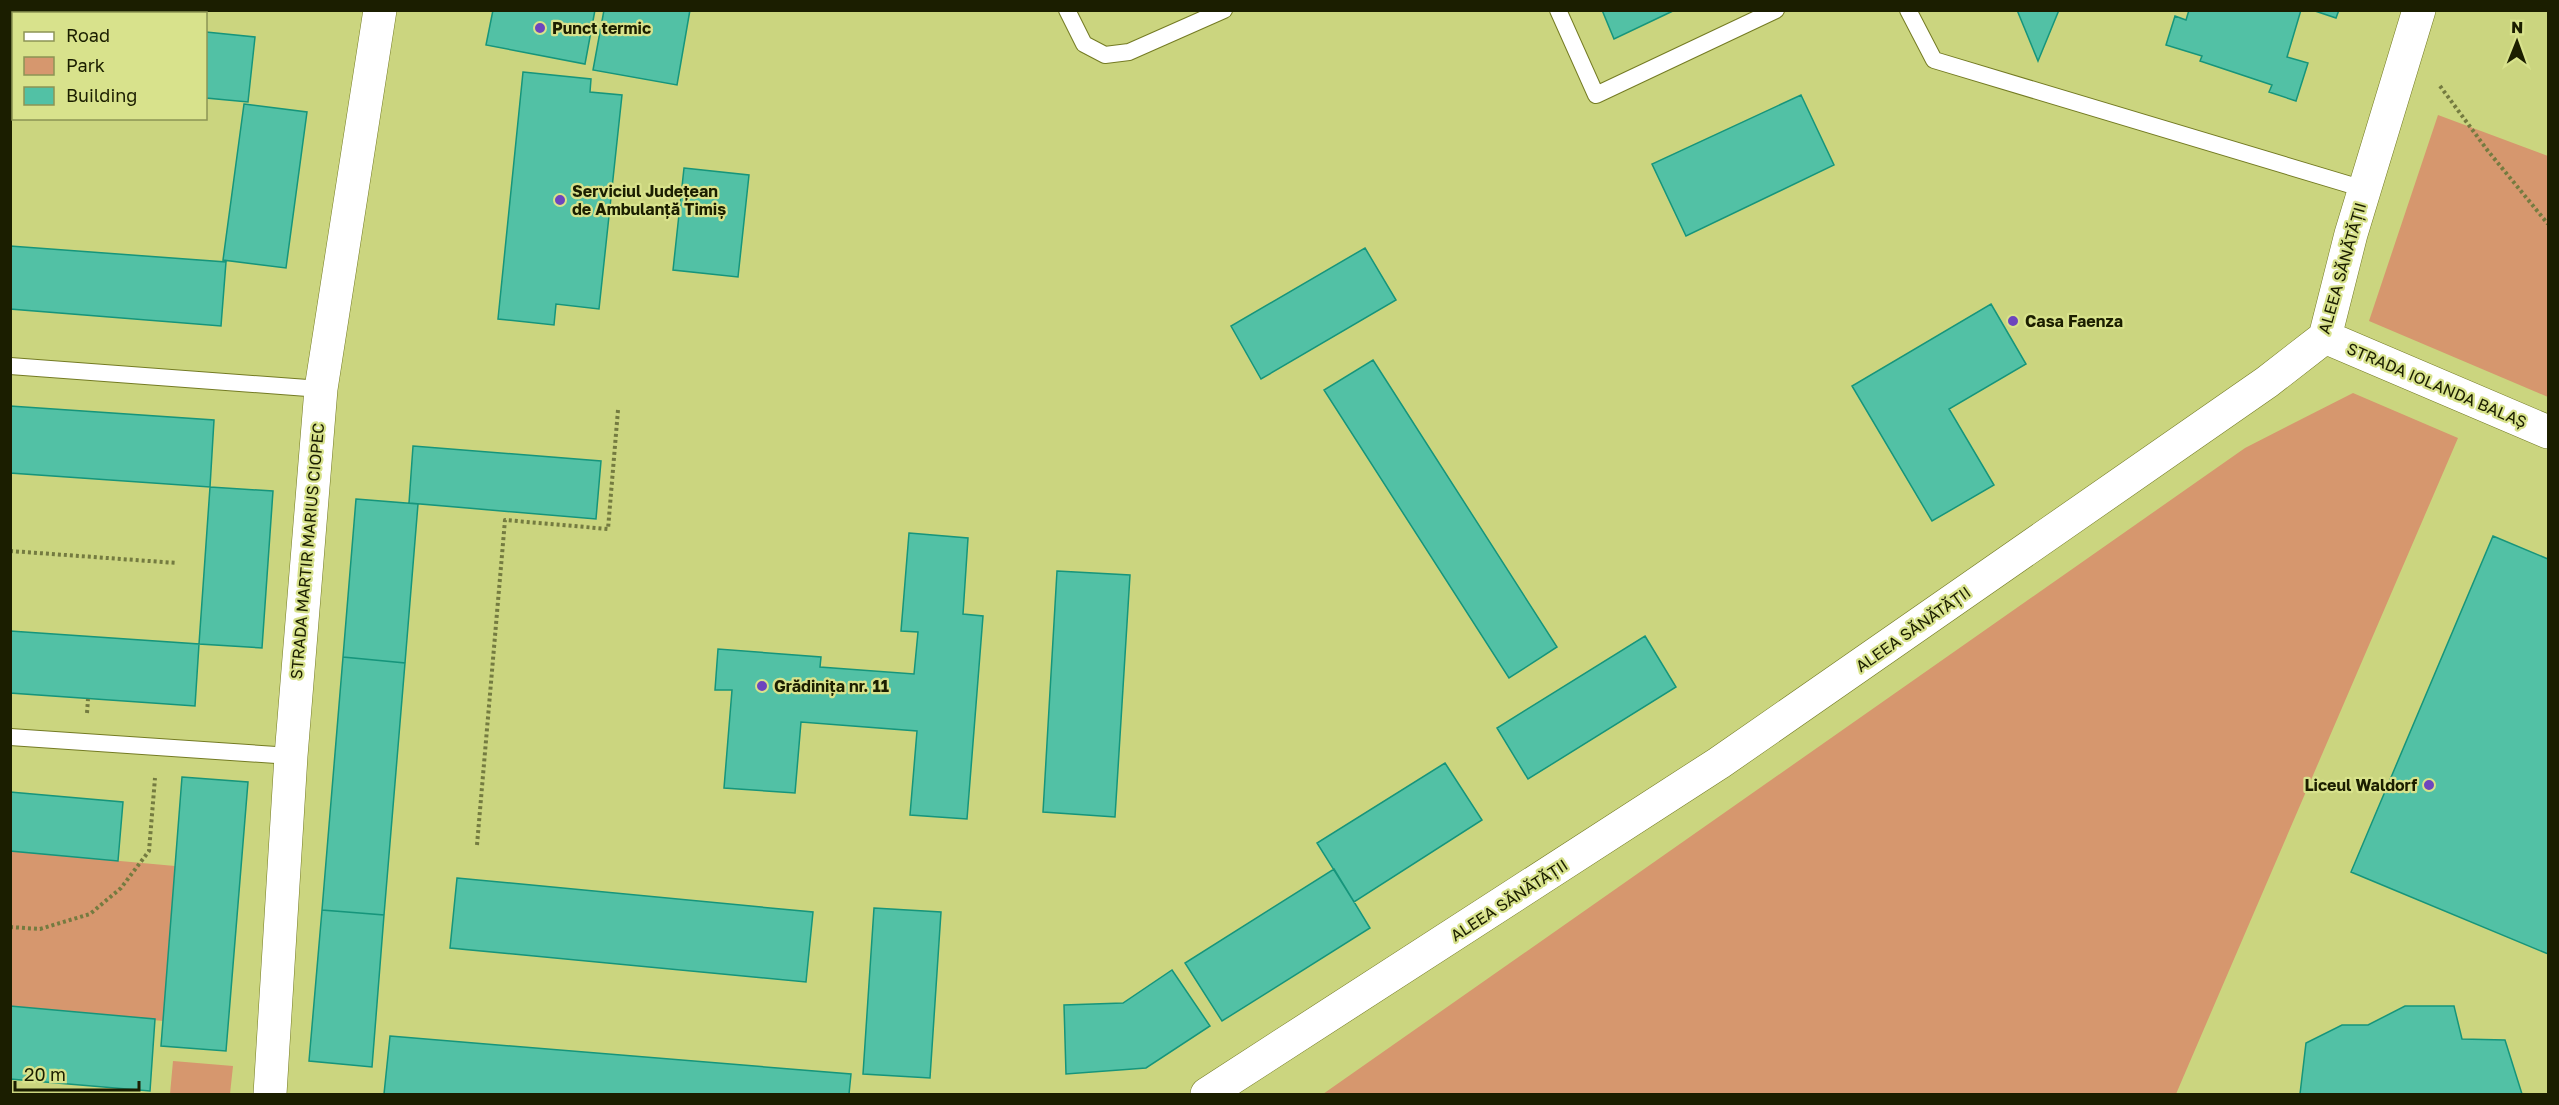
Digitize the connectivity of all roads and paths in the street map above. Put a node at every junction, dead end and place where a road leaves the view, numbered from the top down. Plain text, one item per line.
1 (380, 10) edge
2 (1067, 10) edge
3 (1224, 10) edge
4 (1558, 10) edge
5 (1776, 10) edge
6 (1908, 10) edge
7 (2419, 10) edge
8 (2440, 86) dead end
9 (2364, 189) junction
10 (2548, 224) edge
11 (2325, 337) junction
12 (10, 366) edge
13 (321, 389) junction
14 (618, 410) dead end
15 (2548, 432) edge
16 (10, 551) edge
17 (177, 563) dead end
18 (10, 737) edge
19 (291, 756) junction
20 (155, 770) dead end
21 (477, 844) dead end
22 (10, 927) edge
23 (270, 1095) edge
24 (1207, 1095) edge

1 - 13 street, STRADA MARTIR MARIUS CIOPEC
2 - 3 lane
4 - 5 lane
6 - 9 lane
7 - 9 street, ALEEA SĂNĂTĂȚII
8 - 10 path
9 - 11 street, ALEEA SĂNĂTĂȚII
11 - 15 street, STRADA IOLANDA BALAȘ
11 - 24 street, ALEEA SĂNĂTĂȚII
12 - 13 lane
13 - 19 street, STRADA MARTIR MARIUS CIOPEC
14 - 21 path
16 - 17 path
18 - 19 lane
19 - 23 street, STRADA MARTIR MARIUS CIOPEC
20 - 22 path

